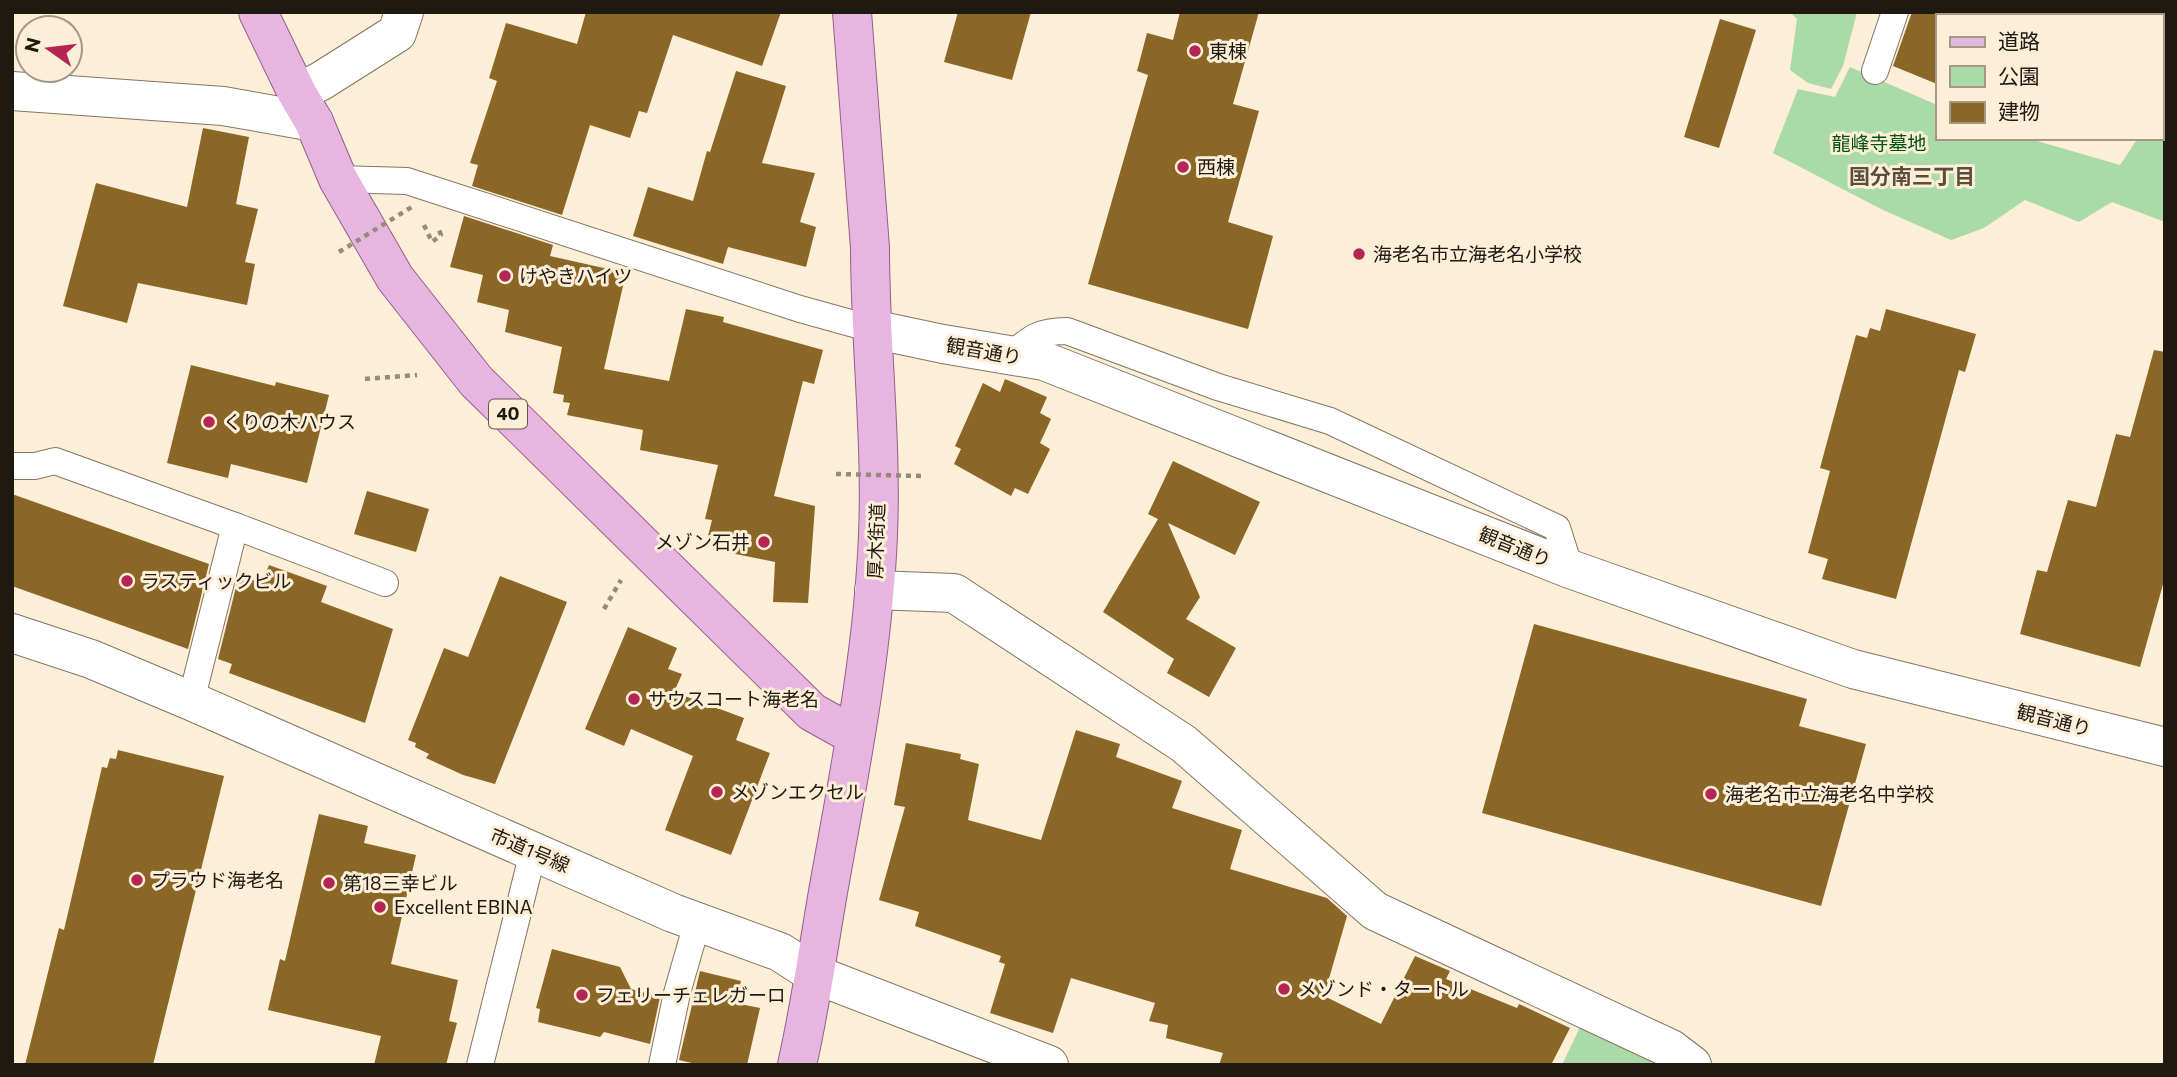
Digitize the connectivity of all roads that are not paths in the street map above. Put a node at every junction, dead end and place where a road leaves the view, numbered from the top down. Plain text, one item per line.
1 (258, 12) edge
2 (404, 12) edge
3 (852, 12) edge
4 (1895, 12) edge
5 (1875, 71) dead end
6 (12, 91) edge
7 (306, 107) junction
8 (338, 179) junction
9 (872, 329) junction
10 (12, 466) edge
11 (235, 526) junction
12 (385, 583) dead end
13 (874, 590) junction
14 (12, 633) edge
15 (191, 701) junction
16 (855, 736) junction
17 (2165, 747) edge
18 (533, 852) junction
19 (698, 920) junction
20 (814, 974) junction
21 (480, 1065) edge
22 (662, 1065) edge
23 (797, 1065) edge
24 (1049, 1065) edge
25 (1692, 1065) edge

1 - 7 main road, 40
2 - 7 street
3 - 9 main road, 厚木街道
4 - 5 lane
6 - 7 street
7 - 8 main road, 40
8 - 9 lane
8 - 16 main road, 40
9 - 13 main road, 厚木街道
9 - 17 street, 観音通り
10 - 11 lane
11 - 12 lane
11 - 15 lane
13 - 16 main road, 厚木街道
13 - 25 street
14 - 15 street, 市道1号線
15 - 18 street, 市道1号線
16 - 20 main road, 厚木街道
18 - 19 street, 市道1号線
18 - 21 lane
19 - 20 street, 市道1号線
19 - 22 lane
20 - 23 main road, 厚木街道
20 - 24 street, 市道1号線

